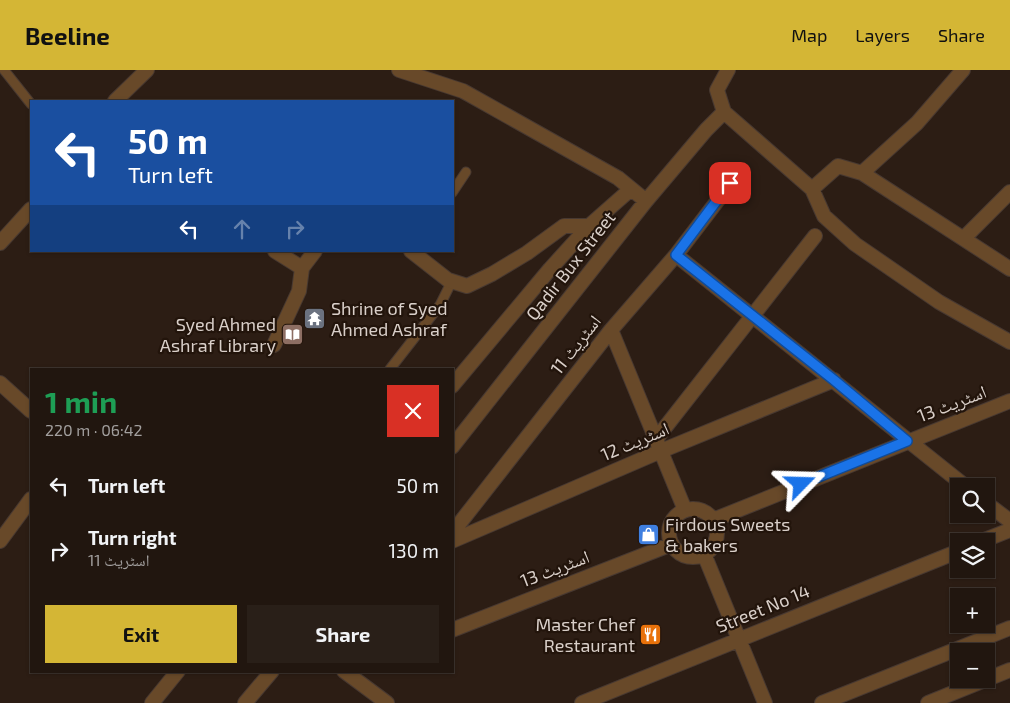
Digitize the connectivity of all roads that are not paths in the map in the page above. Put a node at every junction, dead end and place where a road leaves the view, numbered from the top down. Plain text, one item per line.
1 (4, 70) edge
2 (147, 70) edge
3 (399, 70) edge
4 (728, 70) edge
5 (963, 70) edge
6 (123, 98) edge
7 (30, 103) edge
8 (724, 112) junction
9 (466, 172) dead end
10 (862, 172) junction
11 (730, 183) dead end
12 (631, 189) junction
13 (812, 189) junction
14 (454, 190) edge
15 (1010, 192) edge
16 (646, 201) junction
17 (30, 210) edge
18 (589, 226) junction
19 (815, 236) dead end
20 (964, 238) junction
21 (0, 243) edge
22 (277, 252) edge
23 (314, 252) edge
24 (412, 252) edge
25 (676, 255) junction
26 (302, 268) junction
27 (1010, 269) edge
28 (452, 281) junction
29 (753, 316) junction
30 (611, 330) junction
31 (1010, 342) edge
32 (274, 345) dead end
33 (391, 368) edge
34 (834, 380) junction
35 (0, 383) edge
36 (454, 384) edge
37 (1010, 401) edge
38 (30, 410) edge
39 (907, 441) junction
40 (454, 444) edge
41 (658, 445) junction
42 (955, 478) edge
43 (30, 500) edge
44 (685, 510) junction
45 (995, 510) edge
46 (713, 520) junction
47 (1010, 521) edge
48 (454, 530) edge
49 (1010, 530) edge
50 (995, 536) edge
51 (454, 540) edge
52 (0, 541) edge
53 (672, 544) junction
54 (704, 554) junction
55 (950, 555) edge
56 (1010, 628) edge
57 (454, 629) edge
58 (739, 639) junction
59 (1010, 670) edge
60 (176, 673) edge
61 (270, 673) edge
62 (348, 673) edge
63 (152, 703) edge
64 (245, 703) edge
65 (387, 703) edge
66 (582, 703) edge
67 (765, 703) edge
68 (822, 703) edge
69 (928, 703) edge

1 - 7 lane
2 - 6 street
3 - 12 street
4 - 8 street
5 - 10 street
8 - 13 street
8 - 16 street, Qadir Bux Street
9 - 14 lane
10 - 13 street
10 - 20 street
11 - 25 street, اسٹریٹ 11
12 - 16 street
12 - 18 street
13 - 31 street
15 - 20 street
16 - 40 street, Qadir Bux Street
17 - 21 street
18 - 28 street
18 - 36 street
19 - 29 street
20 - 27 street
22 - 26 street
23 - 26 street
24 - 28 street
25 - 29 street
25 - 30 street, اسٹریٹ 11
26 - 32 street
28 - 33 lane
29 - 34 street
29 - 41 street
30 - 41 street
30 - 48 street, اسٹریٹ 11
34 - 39 street
34 - 41 street, اسٹریٹ 12
35 - 38 street
37 - 39 street, اسٹریٹ 13
39 - 42 street
39 - 46 street, اسٹریٹ 13
41 - 44 street
41 - 51 street, اسٹریٹ 12
43 - 52 street
44 - 46 street
44 - 53 street
45 - 47 street
46 - 54 street
49 - 50 street
53 - 54 street
53 - 57 street, اسٹریٹ 13
54 - 58 street
55 - 58 street, Street No 14
56 - 68 street
58 - 66 street, Street No 14
58 - 67 street
59 - 69 street
60 - 63 street
61 - 64 street
62 - 65 street

